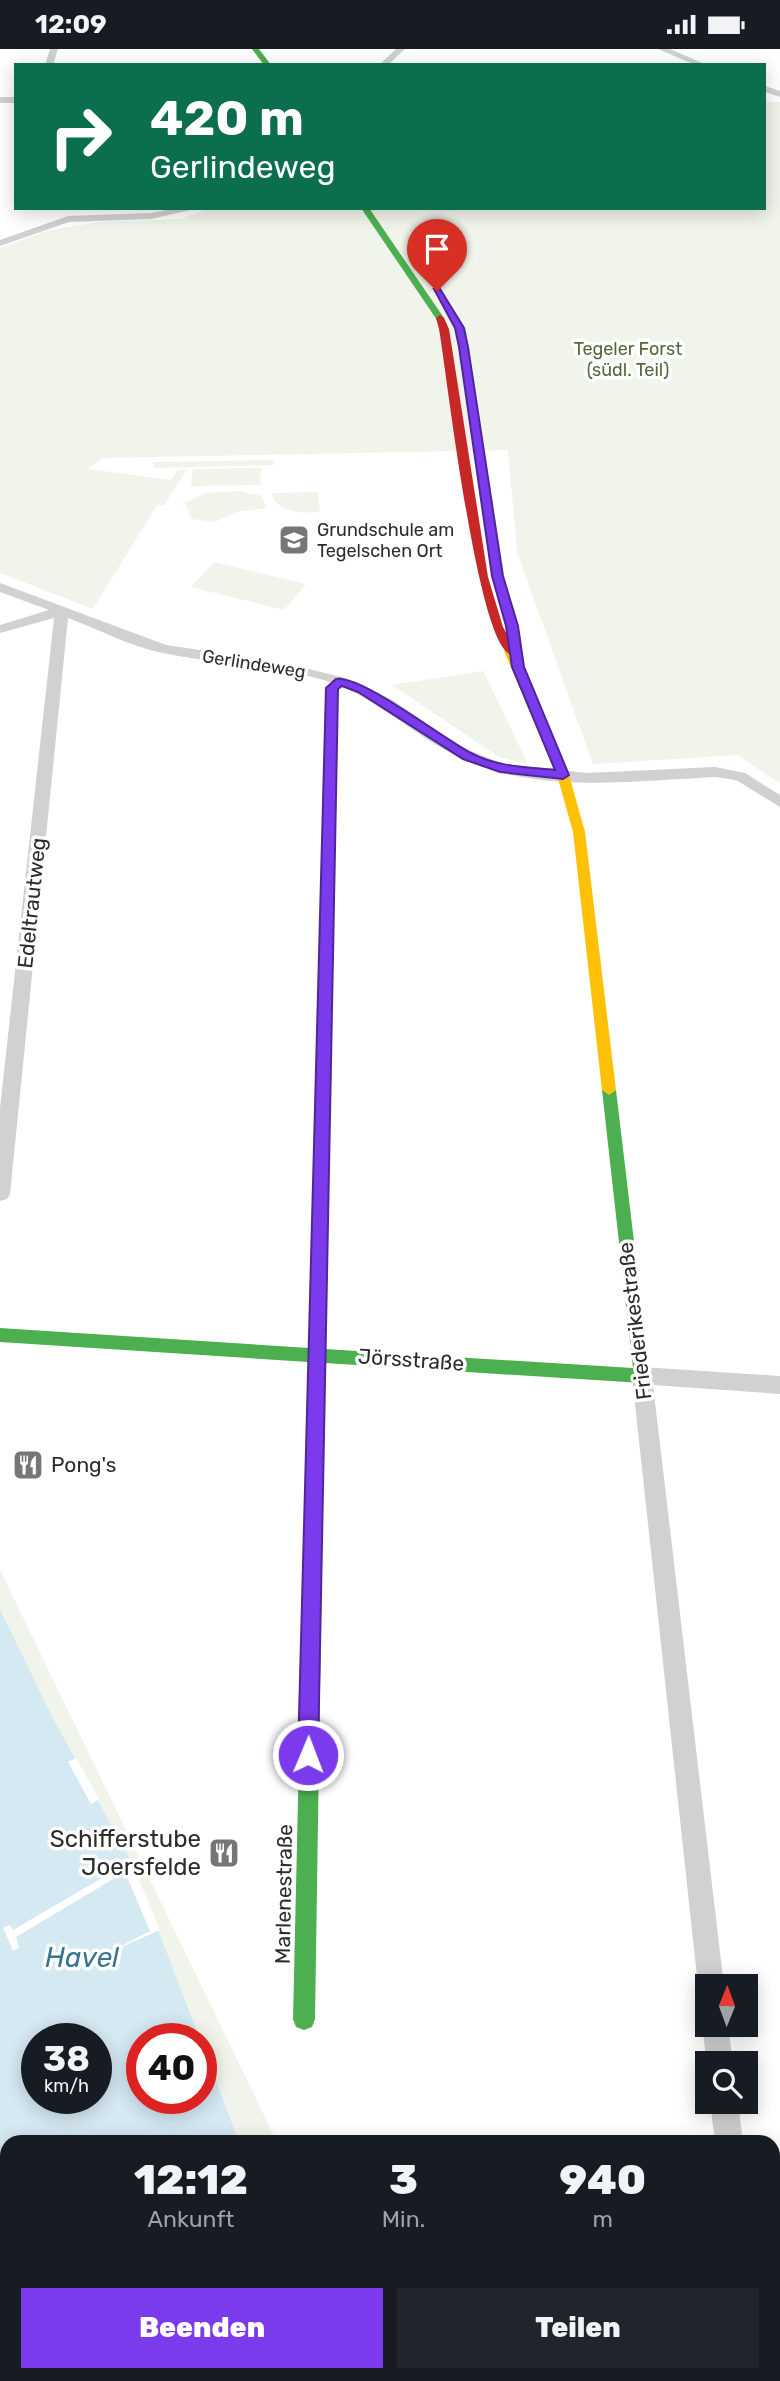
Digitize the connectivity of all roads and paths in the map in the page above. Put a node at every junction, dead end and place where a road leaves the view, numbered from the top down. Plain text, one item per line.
1 (401, 49) edge
2 (668, 52) edge
3 (385, 63) edge
4 (698, 63) edge
5 (61, 210) edge
6 (183, 210) edge
7 (366, 210) edge
8 (381, 210) edge
9 (68, 219) junction
10 (0, 243) edge
11 (0, 587) edge
12 (62, 611) junction
13 (0, 629) edge
14 (518, 667) junction
15 (340, 681) junction
16 (563, 775) junction
17 (780, 801) edge
18 (0, 1194) edge
19 (0, 1335) edge
20 (318, 1354) junction
21 (642, 1376) junction
22 (780, 1385) edge
23 (710, 1974) edge
24 (304, 2019) dead end
25 (726, 2114) edge
26 (728, 2135) edge

1 - 3 street
2 - 4 street
5 - 9 street
6 - 9 street
7 - 14 street, Friederikestraße
8 - 14 street, Friederikestraße
9 - 10 street
11 - 12 street, Gerlindeweg
12 - 13 street
12 - 15 street, Gerlindeweg
12 - 18 street, Edeltrautweg
14 - 16 street, Friederikestraße
15 - 16 street, Gerlindeweg
15 - 20 street, Marlenestraße
16 - 17 street, Gerlindeweg
16 - 21 street, Friederikestraße
19 - 20 street, Jörsstraße
20 - 21 street, Jörsstraße
20 - 24 street, Marlenestraße
21 - 22 street, Jörsstraße
21 - 23 street, Friederikestraße
25 - 26 street

